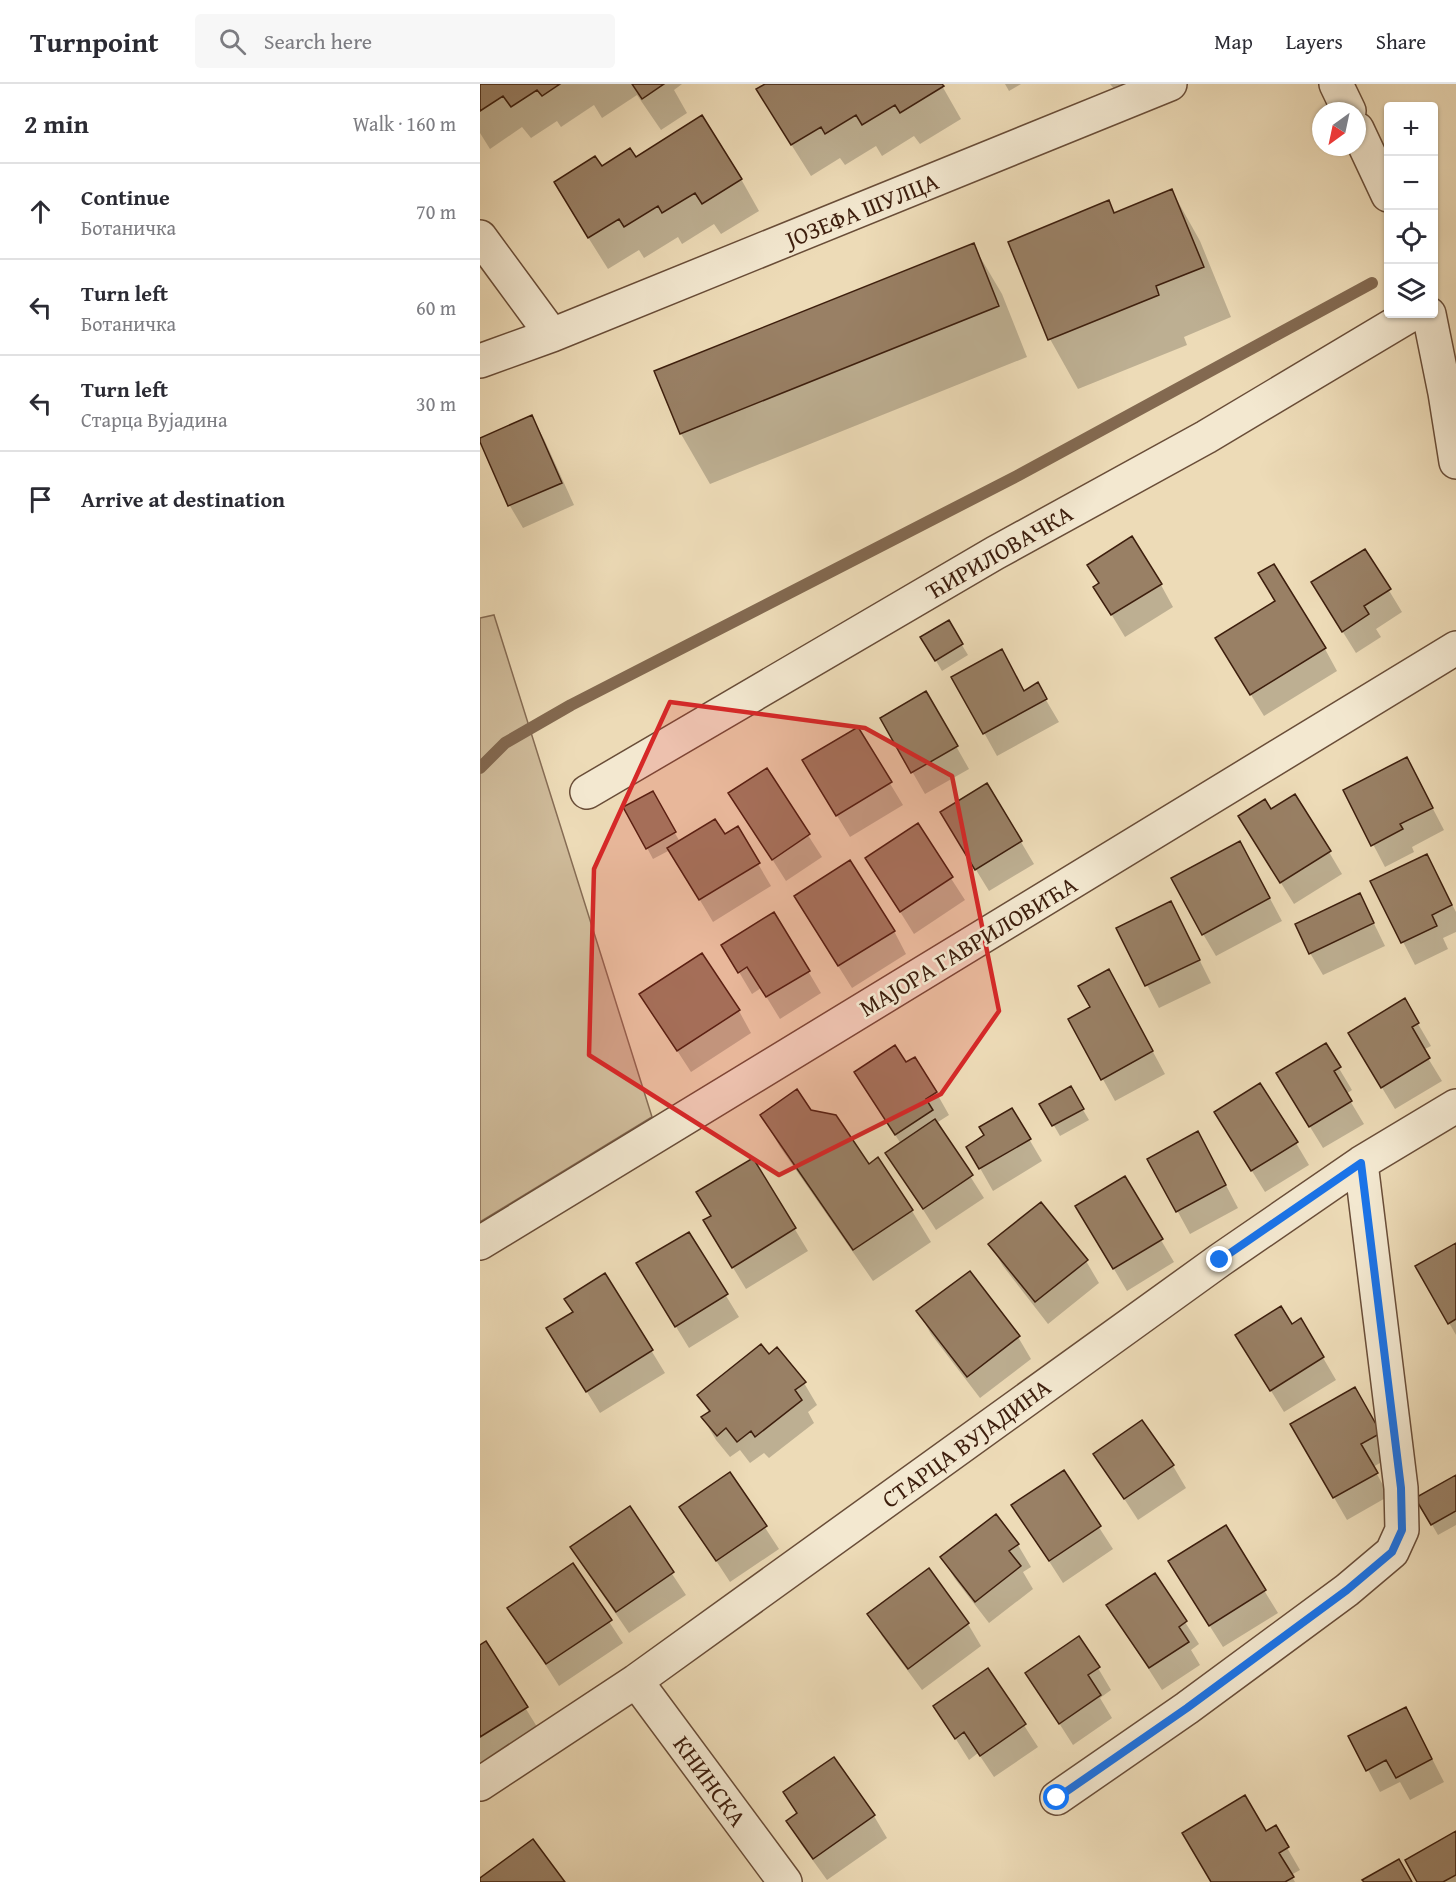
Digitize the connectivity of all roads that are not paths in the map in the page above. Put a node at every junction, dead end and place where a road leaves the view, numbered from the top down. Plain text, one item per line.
1 (1170, 84) edge
2 (1336, 84) edge
3 (1345, 102) edge
4 (1366, 148) edge
5 (1384, 185) edge
6 (480, 237) edge
7 (1405, 318) edge
8 (1430, 318) edge
9 (552, 335) junction
10 (480, 361) edge
11 (1456, 462) edge
12 (1456, 648) edge
13 (587, 792) dead end
14 (1456, 1106) edge
15 (1361, 1163) junction
16 (480, 1243) edge
17 (636, 1681) junction
18 (480, 1784) edge
19 (1057, 1798) dead end
20 (785, 1882) edge

1 - 9 street, ЈОЗЕФА ШУЛЦА
2 - 3 street
4 - 5 street
6 - 9 street
7 - 13 street, ЋИРИЛОВАЧКА
8 - 11 street
9 - 10 street, ЈОЗЕФА ШУЛЦА
12 - 16 street, МАЈОРА ГАВРИЛОВИЋА
14 - 15 street, СТАРЦА ВУЈАДИНА
15 - 17 street, СТАРЦА ВУЈАДИНА
15 - 19 street
17 - 18 street, СТАРЦА ВУЈАДИНА
17 - 20 street, КНИНСКА

